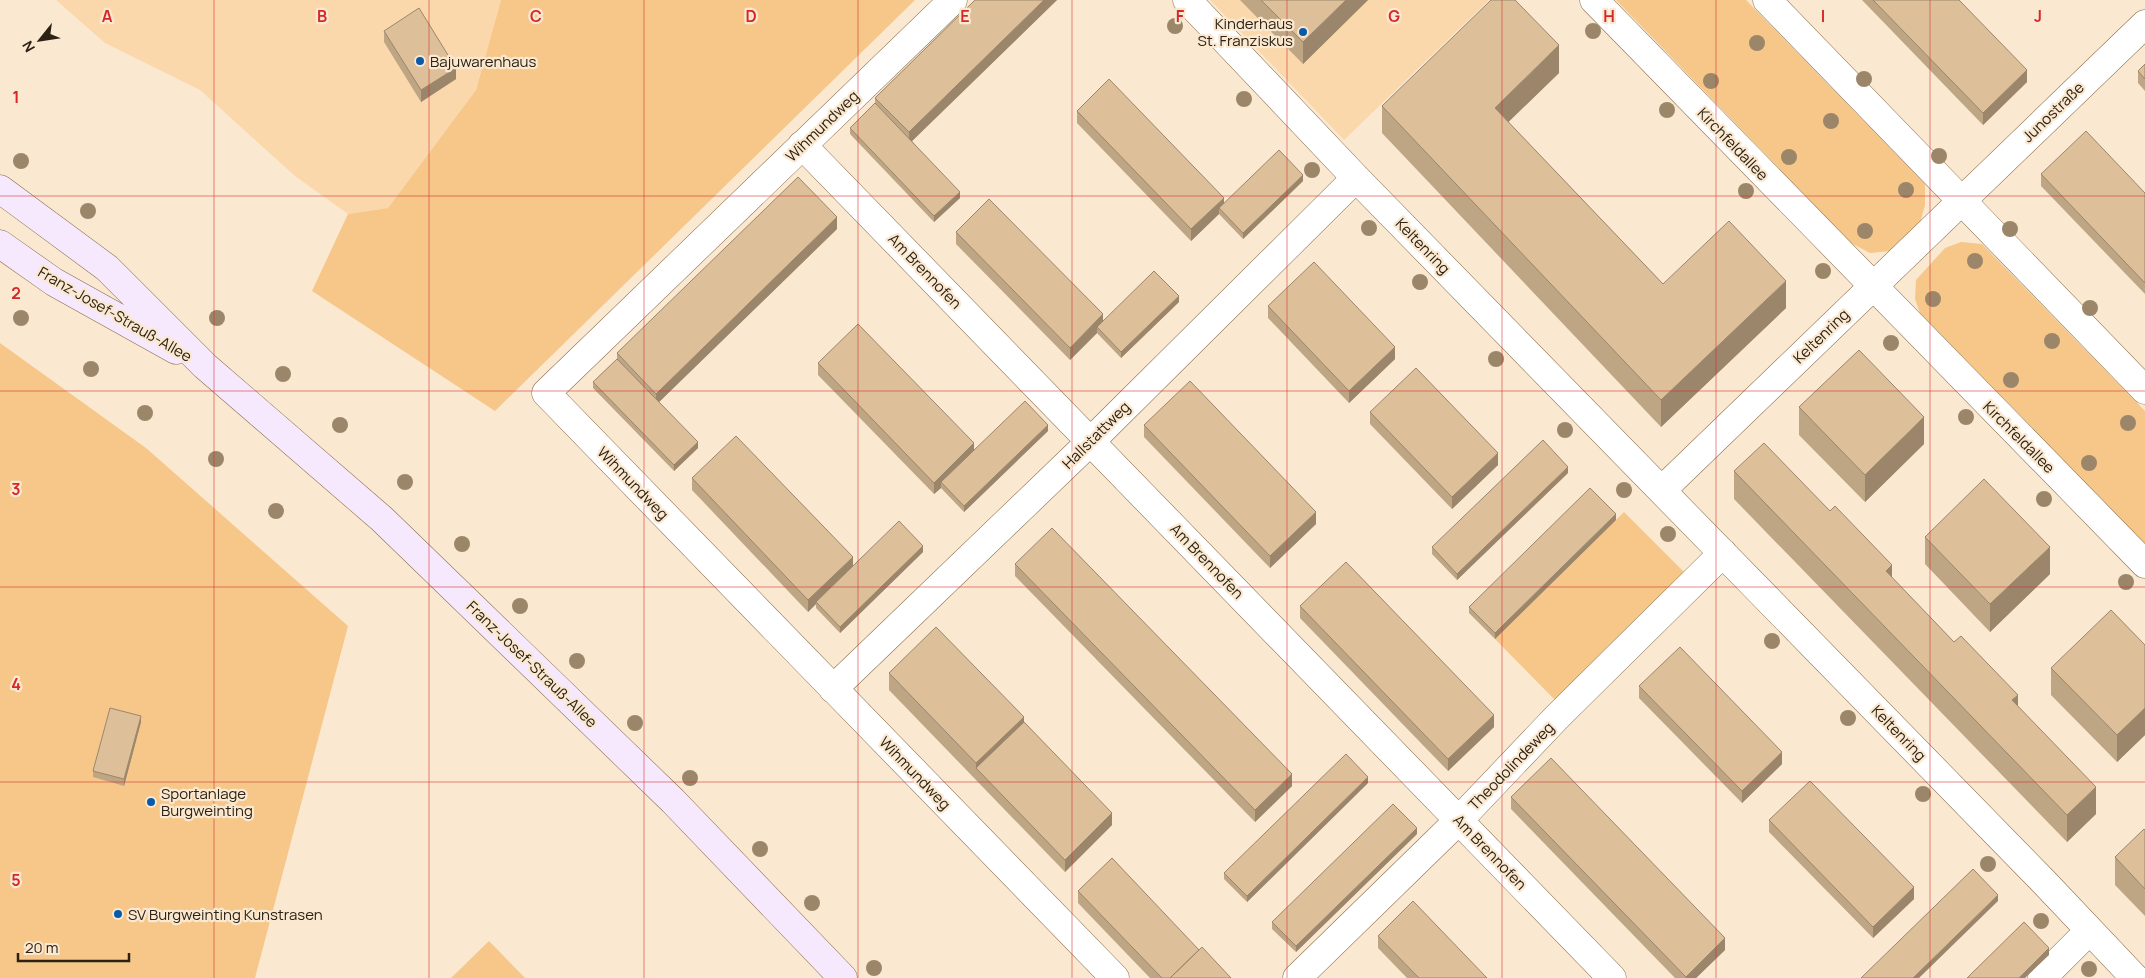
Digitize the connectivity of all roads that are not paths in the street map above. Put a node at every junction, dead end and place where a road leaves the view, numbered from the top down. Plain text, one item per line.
1 (953, 0) edge
2 (1187, 0) edge
3 (1594, 0) edge
4 (1767, 0) edge
5 (2145, 24) edge
6 (802, 145) junction
7 (1356, 178) junction
8 (0, 190) edge
9 (1961, 200) junction
10 (0, 244) edge
11 (1873, 287) junction
12 (205, 366) junction
13 (2145, 390) edge
14 (1091, 441) junction
15 (1662, 490) junction
16 (1723, 553) junction
17 (2145, 564) edge
18 (833, 689) junction
19 (1459, 820) junction
20 (2089, 931) junction
21 (843, 978) edge
22 (1115, 978) edge
23 (1297, 978) edge
24 (1612, 978) edge
25 (2042, 978) edge
26 (2135, 978) edge

1 - 6 street, Wihmundweg
2 - 7 street, Keltenring
3 - 11 street, Kirchfeldallee
4 - 9 street
5 - 9 street, Junostraße
6 - 14 street, Am Brennofen
6 - 18 street, Wihmundweg
7 - 14 street, Hallstattweg
7 - 15 street, Keltenring
8 - 12 street, Franz-Josef-Strauß-Allee
9 - 11 street
9 - 13 street
10 - 12 street, Franz-Josef-Strauß-Allee
11 - 15 street, Keltenring
11 - 17 street, Kirchfeldallee
12 - 21 street, Franz-Josef-Strauß-Allee
14 - 18 street, Hallstattweg
14 - 19 street, Am Brennofen
15 - 16 street, Keltenring
16 - 19 street, Theodolindeweg
16 - 20 street, Keltenring
18 - 22 street, Wihmundweg
19 - 23 street, Theodolindeweg
19 - 24 street, Am Brennofen
20 - 25 street
20 - 26 street, Keltenring

